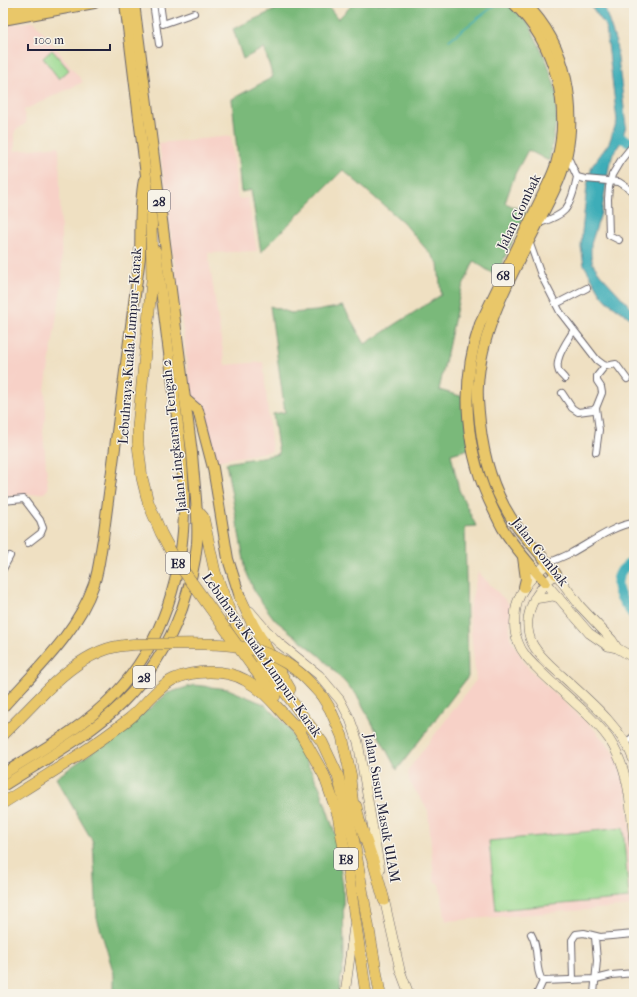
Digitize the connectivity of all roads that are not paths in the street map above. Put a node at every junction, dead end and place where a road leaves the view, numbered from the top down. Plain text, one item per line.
1 (53, 3) edge
2 (94, 3) edge
3 (125, 3) edge
4 (134, 3) edge
5 (153, 3) edge
6 (160, 3) edge
7 (513, 3) edge
8 (525, 3) edge
9 (631, 3) edge
10 (28, 5) edge
11 (634, 5) edge
12 (532, 7) edge
13 (3, 12) edge
14 (194, 13) dead end
15 (3, 20) edge
16 (159, 44) dead end
17 (634, 144) edge
18 (567, 154) junction
19 (146, 170) junction
20 (578, 177) junction
21 (610, 181) junction
22 (634, 192) edge
23 (151, 218) junction
24 (538, 224) junction
25 (619, 240) dead end
26 (529, 241) junction
27 (586, 288) dead end
28 (556, 304) junction
29 (574, 331) junction
30 (605, 366) junction
31 (565, 379) dead end
32 (627, 379) dead end
33 (562, 393) dead end
34 (185, 399) junction
35 (596, 408) junction
36 (596, 452) dead end
37 (3, 501) edge
38 (196, 509) junction
39 (634, 523) edge
40 (28, 543) dead end
41 (522, 554) junction
42 (10, 556) dead end
43 (548, 563) junction
44 (3, 569) edge
45 (537, 573) junction
46 (556, 574) junction
47 (545, 582) junction
48 (524, 587) junction
49 (240, 597) junction
50 (559, 598) junction
51 (534, 599) junction
52 (617, 648) junction
53 (634, 658) edge
54 (3, 707) edge
55 (300, 731) junction
56 (3, 735) edge
57 (634, 736) edge
58 (322, 742) junction
59 (626, 743) junction
60 (634, 761) edge
61 (349, 770) junction
62 (3, 774) edge
63 (3, 786) edge
64 (3, 803) edge
65 (634, 844) edge
66 (384, 900) junction
67 (355, 919) junction
68 (530, 934) dead end
69 (634, 934) edge
70 (370, 935) junction
71 (595, 937) junction
72 (634, 973) edge
73 (596, 979) junction
74 (573, 980) junction
75 (543, 981) junction
76 (346, 989) edge
77 (366, 994) edge
78 (380, 994) edge
79 (386, 994) edge
80 (409, 994) edge
81 (537, 994) edge
82 (594, 994) edge

1 - 10 main road
2 - 15 main road
3 - 19 main road, Jalan Lingkaran Tengah 2 / 28
4 - 34 main road, Jalan Lingkaran Tengah 2 / 28
5 - 16 street
6 - 14 street
7 - 41 main road, Jalan Gombak / 68
8 - 12 main road, Jalan Gombak / 68
9 - 11 street
10 - 13 main road
12 - 18 main road, Jalan Gombak / 68
17 - 21 street
18 - 20 street
18 - 24 main road, Jalan Gombak / 68
19 - 23 main road, Jalan Lingkaran Tengah 2 / 28
19 - 54 main road
20 - 21 street
20 - 24 street
21 - 22 street
21 - 25 street
23 - 55 highway, Lebuhraya Kuala Lumpur–Karak / E8, bridge
23 - 62 main road, Jalan Lingkaran Tengah 2 / 28
24 - 26 main road, Jalan Gombak / 68
26 - 28 street
26 - 43 main road, Jalan Gombak / 68
27 - 28 street
28 - 29 street
29 - 30 street
29 - 31 street
30 - 32 street
30 - 35 street
33 - 35 street
34 - 38 main road, Jalan Lingkaran Tengah 2 / 28
34 - 49 main road
35 - 36 street
37 - 40 street
38 - 58 highway, Lebuhraya Kuala Lumpur–Karak / E8
38 - 63 main road, Jalan Lingkaran Tengah 2 / 28
39 - 43 street
41 - 45 main road, Jalan Gombak / 68
41 - 48 main road
42 - 44 street
43 - 45 main road
43 - 46 main road, Jalan Gombak / 68
45 - 47 main road, Jalan Gombak / 68
45 - 48 main road
46 - 47 main road
46 - 52 main road, Jalan Gombak / 68
47 - 50 main road, Jalan Gombak / 68
47 - 51 main road
48 - 65 main road
49 - 58 highway
49 - 66 main road, Jalan Susur Masuk UIAM
50 - 51 main road
50 - 52 main road, Jalan Gombak / 68
51 - 59 main road
52 - 53 main road, Jalan Gombak / 68
55 - 64 highway
55 - 67 highway, Lebuhraya Kuala Lumpur–Karak / E8
56 - 61 highway, bridge
57 - 59 street
58 - 70 highway, Lebuhraya Kuala Lumpur–Karak / E8
59 - 60 main road
61 - 66 highway
61 - 70 highway
66 - 80 main road, Jalan Susur Masuk UIAM
67 - 76 main road
67 - 77 highway, Lebuhraya Kuala Lumpur–Karak / E8
68 - 75 street
69 - 71 street
70 - 78 highway, Lebuhraya Kuala Lumpur–Karak / E8
70 - 79 highway
71 - 73 street
71 - 74 street
72 - 73 street
73 - 74 street
73 - 82 street
74 - 75 street
75 - 81 street

